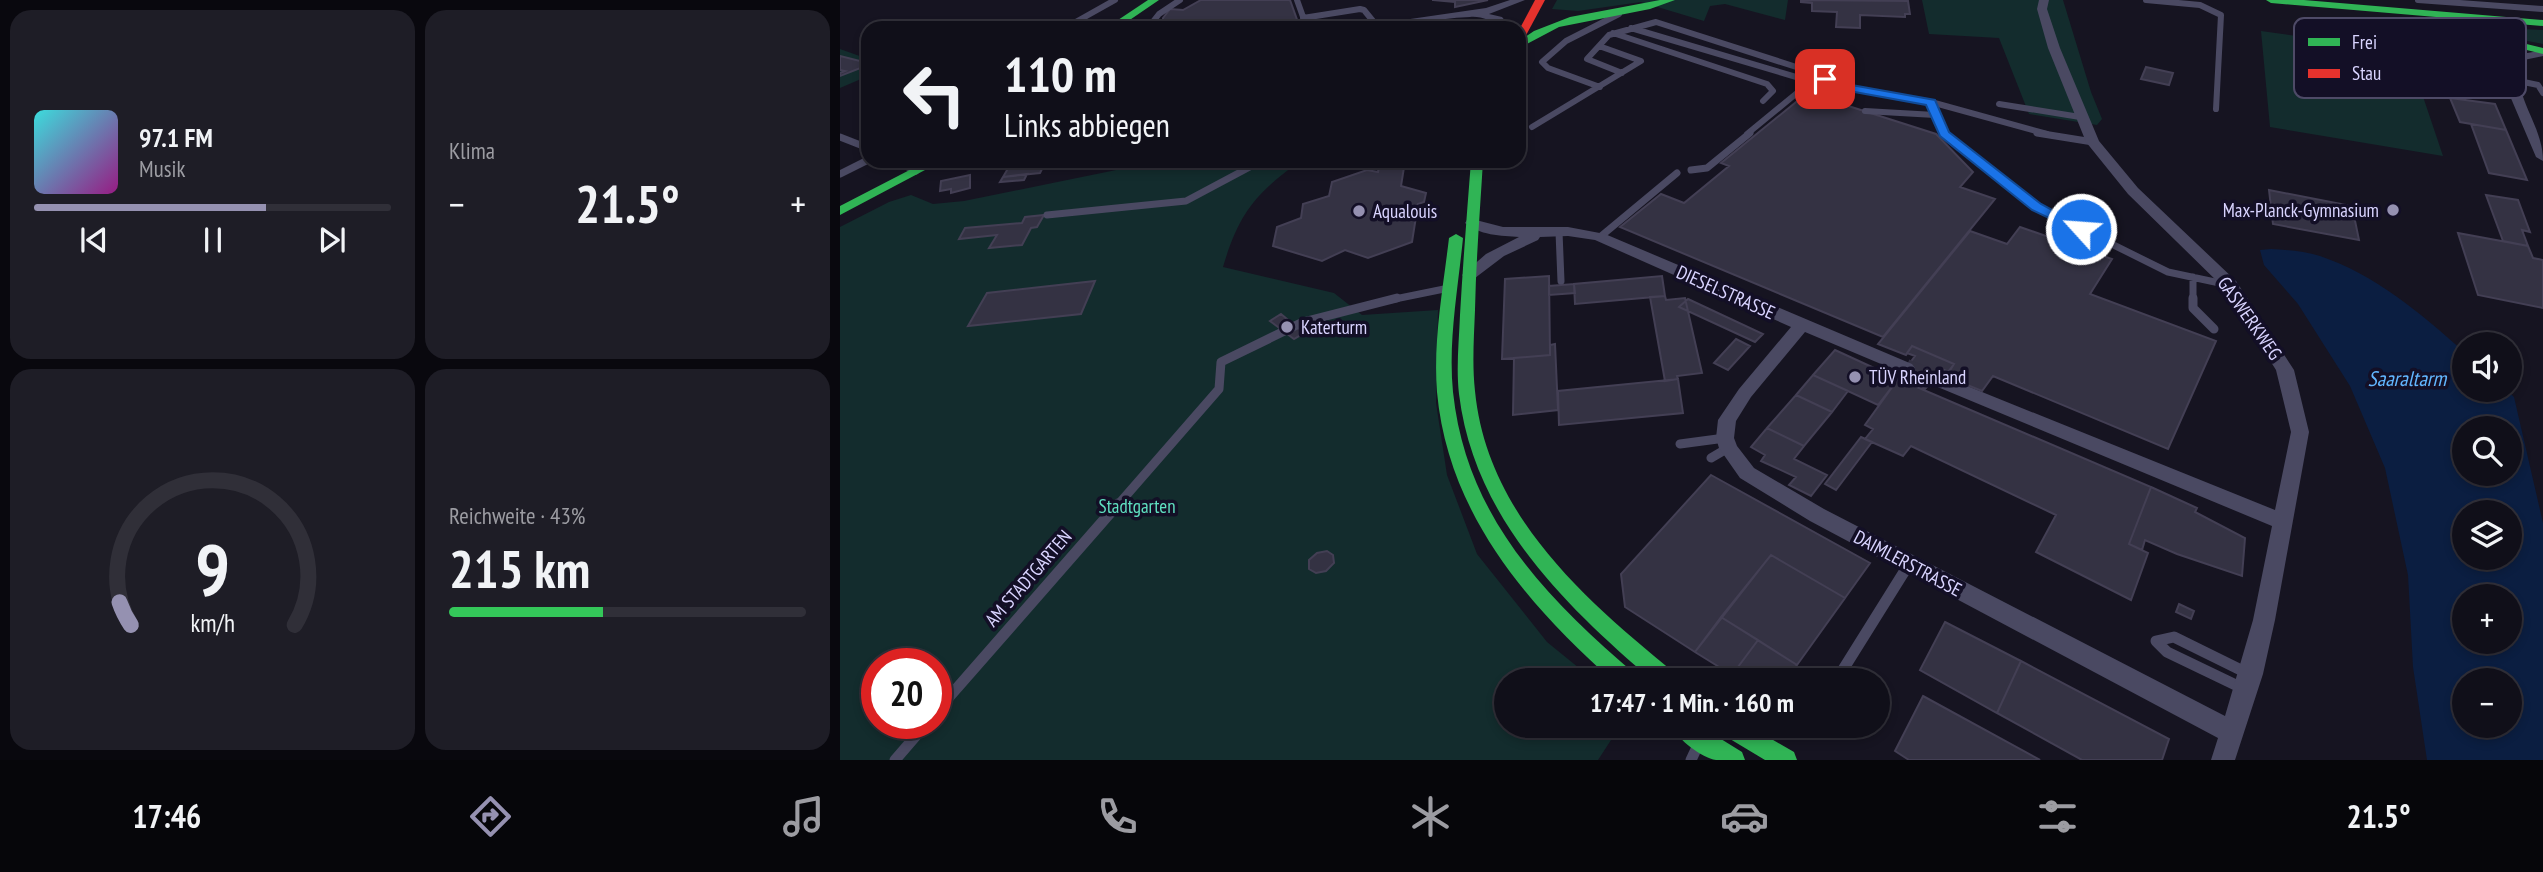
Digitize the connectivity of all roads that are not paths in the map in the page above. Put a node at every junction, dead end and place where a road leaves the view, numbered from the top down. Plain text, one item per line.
1 (1115, 0) edge
2 (1154, 0) edge
3 (1180, 0) edge
4 (1297, 0) edge
5 (1520, 0) edge
6 (1670, 0) edge
7 (2146, 0) edge
8 (2271, 0) edge
9 (2418, 0) edge
10 (1535, 2) edge
11 (2039, 3) edge
12 (2373, 9) junction
13 (2543, 9) edge
14 (1619, 14) junction
15 (1465, 15) junction
16 (1596, 16) junction
17 (2460, 17) joint
18 (1303, 18) junction
19 (2409, 18) edge
20 (2474, 18) edge
21 (1078, 21) edge
22 (1122, 21) edge
23 (1154, 21) edge
24 (1304, 21) edge
25 (1370, 21) edge
26 (1419, 21) edge
27 (1501, 21) edge
28 (1519, 21) edge
29 (1526, 23) edge
30 (1631, 28) junction
31 (1587, 30) junction
32 (1613, 33) junction
33 (1526, 38) edge
34 (1599, 46) junction
35 (1622, 73) junction
36 (2526, 82) edge
37 (1831, 85) junction
38 (1600, 87) junction
39 (1847, 88) junction
40 (2543, 93) edge
41 (2517, 98) edge
42 (1763, 101) dead end
43 (1931, 102) junction
44 (1999, 104) dead end
45 (2216, 109) dead end
46 (1865, 111) dead end
47 (1935, 116) junction
48 (2080, 117) junction
49 (1532, 127) dead end
50 (840, 137) edge
51 (2093, 142) junction
52 (861, 143) edge
53 (2543, 157) edge
54 (861, 164) edge
55 (906, 168) edge
56 (923, 168) edge
57 (1248, 168) edge
58 (1461, 168) edge
59 (1476, 168) edge
60 (1692, 170) dead end
61 (918, 171) junction
62 (1677, 173) dead end
63 (840, 174) edge
64 (840, 211) edge
65 (1047, 215) dead end
66 (1472, 223) junction
67 (1551, 233) junction
68 (1600, 237) junction
69 (1470, 275) junction
70 (2193, 278) junction
71 (1561, 281) dead end
72 (2230, 285) junction
73 (1451, 287) junction
74 (1802, 325) junction
75 (2214, 329) dead end
76 (1906, 368) tunnel mouth
77 (1934, 379) tunnel mouth
78 (1680, 444) dead end
79 (1722, 448) junction
80 (2284, 523) junction
81 (1909, 564) junction
82 (1612, 668) edge
83 (1652, 668) edge
84 (1844, 668) edge
85 (2248, 682) junction
86 (952, 694) edge
87 (2231, 732) junction
88 (1698, 738) edge
89 (1748, 738) edge
90 (913, 739) edge
91 (1700, 740) junction
92 (895, 760) edge
93 (1691, 760) edge
94 (1734, 760) edge
95 (1786, 760) edge
96 (2223, 760) edge

1 - 21 lane
2 - 22 street
3 - 23 lane
4 - 18 lane
5 - 15 street
6 - 14 street
7 - 45 lane
8 - 12 street
9 - 13 lane
10 - 16 street
10 - 28 street
10 - 29 street
11 - 48 street, GASWERKWEG
12 - 17 street
12 - 19 street
14 - 16 street
14 - 31 lane
15 - 26 street
15 - 27 street
16 - 31 lane
16 - 33 street
17 - 20 street
18 - 24 lane
18 - 25 lane
30 - 32 lane
30 - 37 lane
30 - 37 lane
31 - 38 lane
32 - 34 lane
32 - 42 lane
34 - 35 lane
34 - 35 lane
35 - 38 lane
36 - 40 lane
37 - 39 lane
38 - 49 lane
39 - 43 lane
39 - 60 lane
41 - 53 street
43 - 47 lane
43 - 51 lane
44 - 48 lane
46 - 47 lane
47 - 70 lane
48 - 51 street, GASWERKWEG
50 - 52 lane
51 - 72 street, GASWERKWEG
54 - 63 lane
55 - 61 lane
56 - 61 street
57 - 65 lane
58 - 73 street
59 - 66 street
61 - 64 street
62 - 68 lane
66 - 67 street, DIESELSTRASSE
66 - 69 street
67 - 68 street, DIESELSTRASSE
67 - 69 street, DIESELSTRASSE
67 - 71 lane
68 - 74 street, DIESELSTRASSE
69 - 83 street
70 - 72 lane
70 - 75 lane
72 - 80 street, GASWERKWEG
73 - 82 street
73 - 86 lane, AM STADTGARTEN
74 - 76 street, DIESELSTRASSE
74 - 79 street
77 - 80 street
78 - 79 lane
79 - 81 street, DAIMLERSTRASSE
80 - 85 street, GASWERKWEG
81 - 84 lane
81 - 87 street, DAIMLERSTRASSE
85 - 85 lane
85 - 87 street, GASWERKWEG
87 - 96 street, GASWERKWEG
88 - 91 street
89 - 95 street
90 - 92 lane
91 - 93 lane
91 - 94 street

